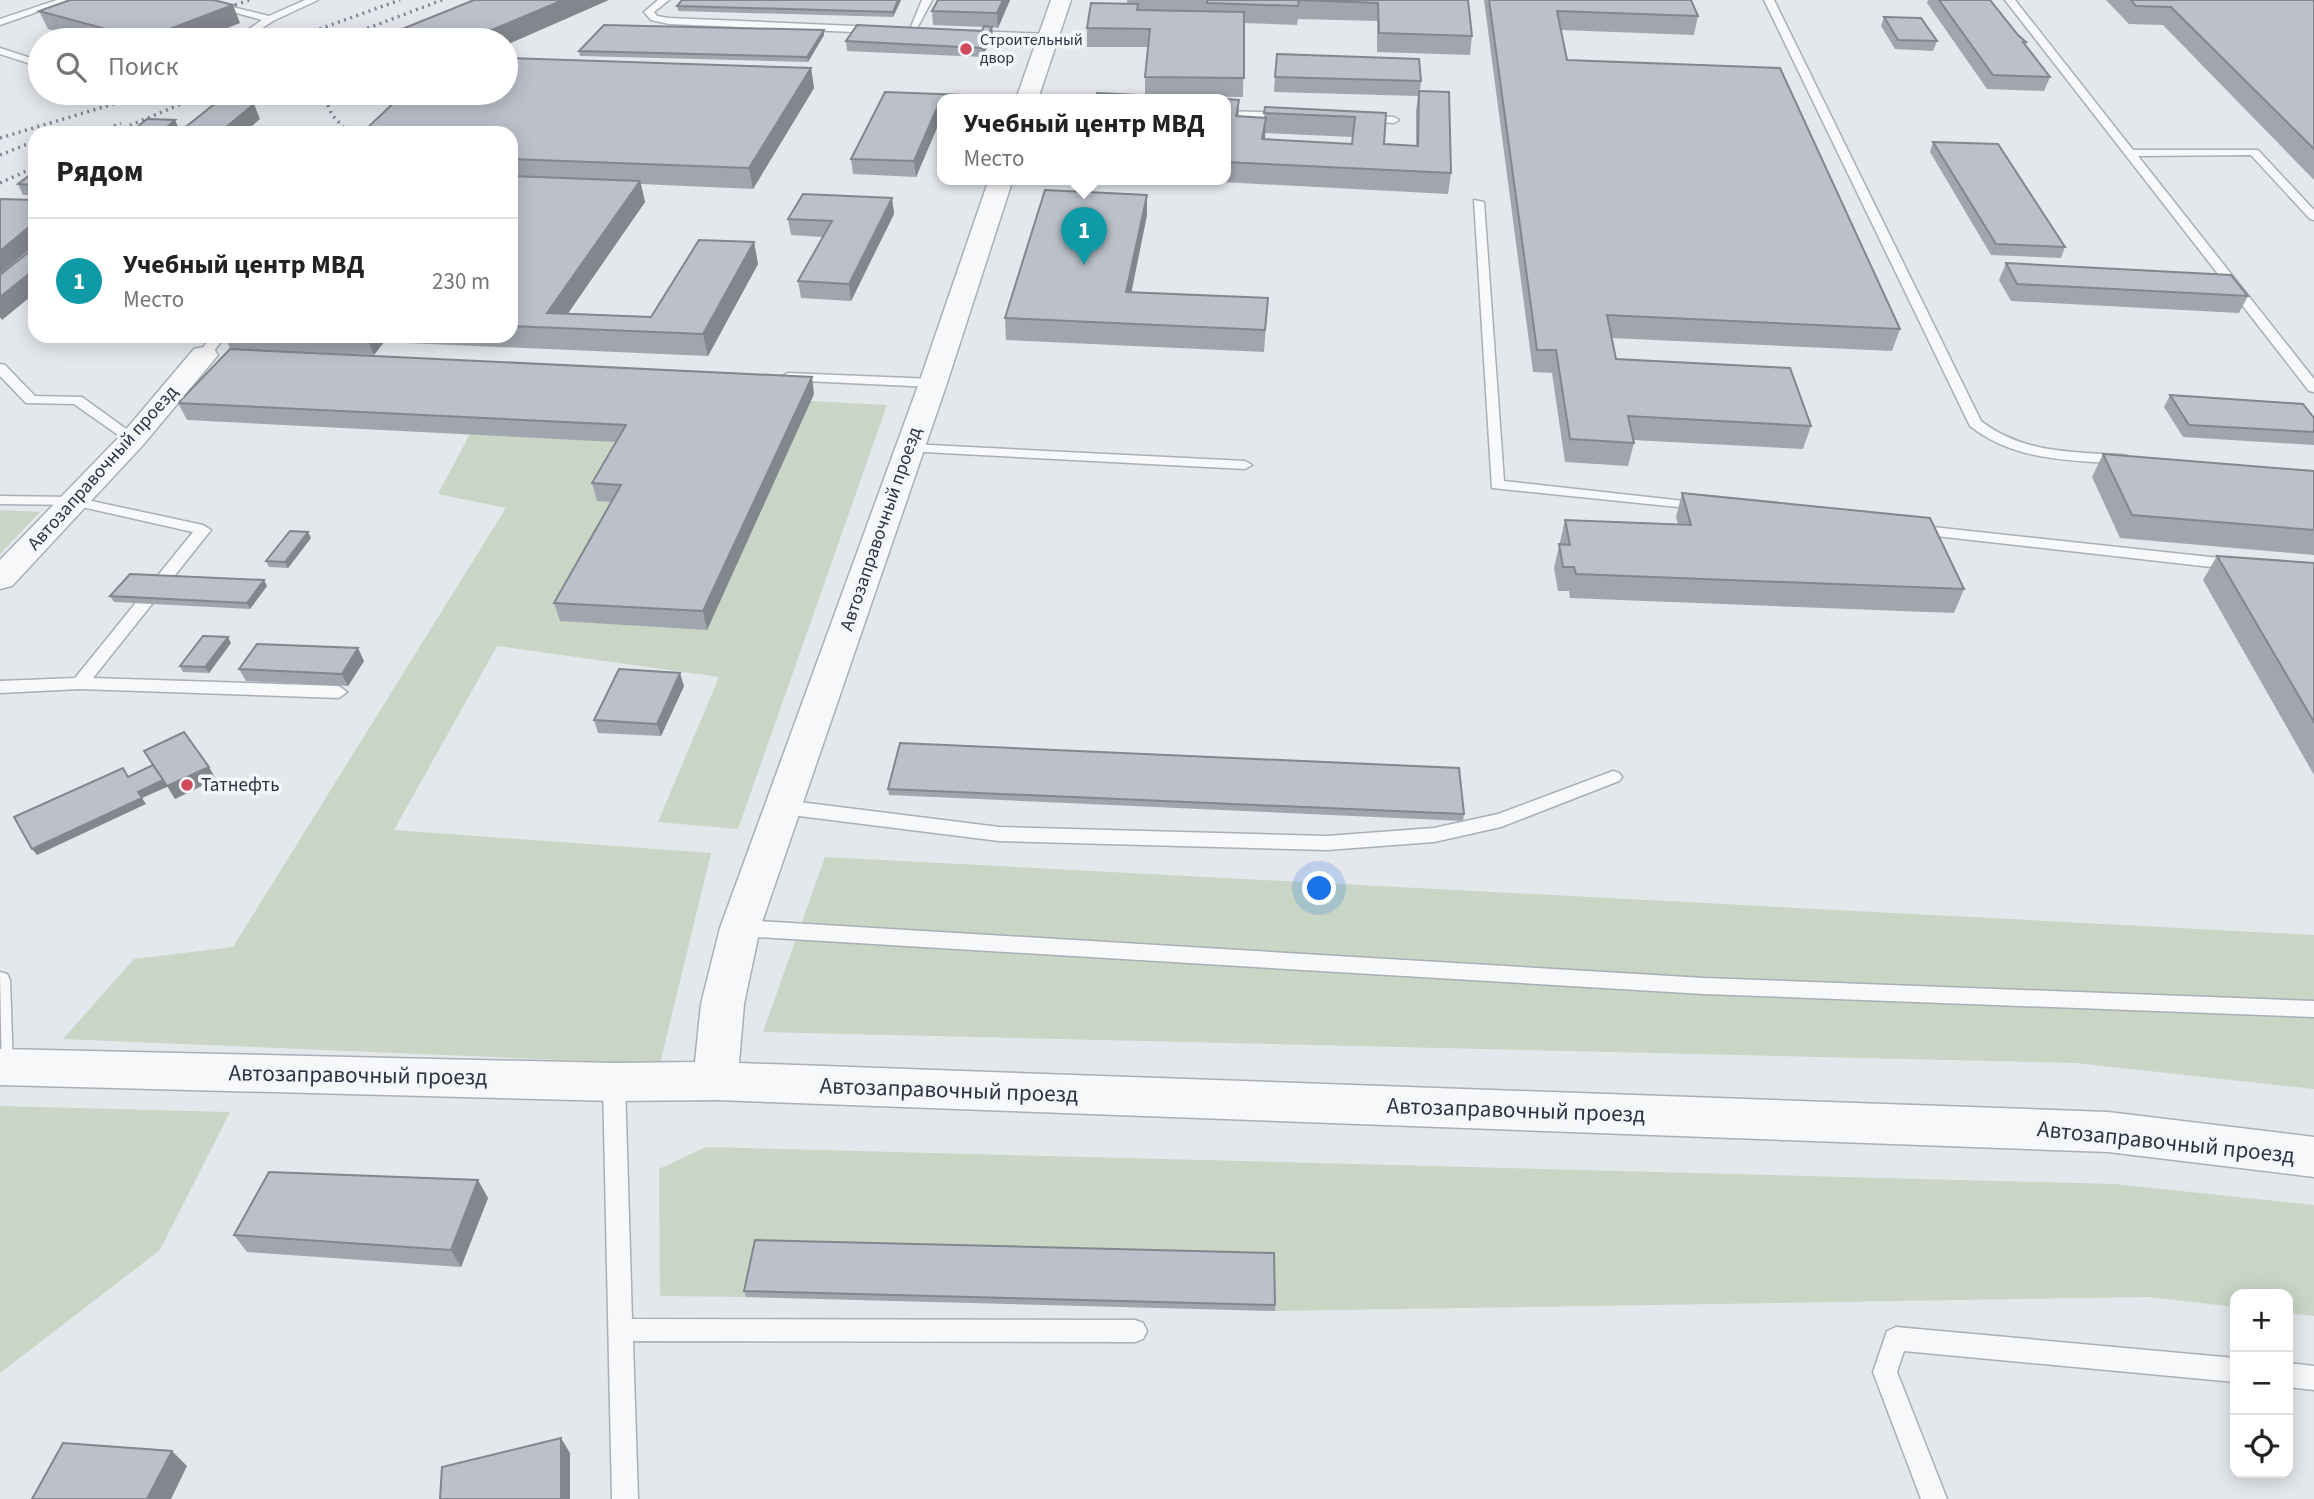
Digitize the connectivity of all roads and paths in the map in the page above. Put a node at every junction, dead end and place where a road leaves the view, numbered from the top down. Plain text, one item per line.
1 (66, 0) edge
2 (313, 0) edge
3 (664, 0) edge
4 (927, 0) edge
5 (1060, 0) edge
6 (1769, 0) edge
7 (2010, 0) edge
8 (197, 2) edge
9 (270, 19) junction
10 (0, 22) edge
11 (256, 28) edge
12 (884, 30) edge
13 (897, 31) edge
14 (911, 32) junction
15 (924, 32) edge
16 (963, 34) edge
17 (1048, 37) junction
18 (0, 51) edge
19 (28, 60) edge
20 (1029, 94) edge
21 (1231, 114) edge
22 (1304, 116) edge
23 (1355, 118) edge
24 (1394, 120) dead end
25 (2129, 153) junction
26 (999, 185) edge
27 (1478, 202) dead end
28 (2314, 217) edge
29 (213, 349) edge
30 (0, 368) edge
31 (780, 377) edge
32 (933, 383) junction
33 (2314, 388) edge
34 (133, 439) junction
35 (910, 447) junction
36 (2140, 461) edge
37 (1245, 465) dead end
38 (0, 500) edge
39 (74, 501) junction
40 (1717, 509) edge
41 (1896, 528) edge
42 (2248, 566) edge
43 (0, 579) edge
44 (80, 682) junction
45 (0, 687) edge
46 (339, 692) edge
47 (1613, 777) dead end
48 (783, 807) junction
49 (740, 928) junction
50 (0, 981) edge
51 (2314, 1009) edge
52 (1, 1067) edge
53 (614, 1082) junction
54 (717, 1082) junction
55 (2314, 1157) edge
56 (620, 1329) junction
57 (1135, 1331) dead end
58 (2230, 1370) edge
59 (2293, 1376) edge
60 (2314, 1378) edge
61 (625, 1499) edge
62 (1934, 1499) edge

1 - 10 lane
2 - 9 lane
3 - 12 lane
4 - 14 lane
5 - 17 street
6 - 36 lane
7 - 25 lane
8 - 9 lane
9 - 11 lane
13 - 14 lane
14 - 15 lane
16 - 17 lane
17 - 20 street
18 - 19 lane
21 - 22 lane
23 - 24 lane
25 - 28 lane
25 - 33 lane
26 - 32 street, Автозаправочный проезд
27 - 40 lane
29 - 34 street, Автозаправочный проезд
30 - 34 lane
31 - 32 lane
32 - 35 street, Автозаправочный проезд
34 - 39 street, Автозаправочный проезд
35 - 37 lane
35 - 48 street, Автозаправочный проезд
38 - 39 lane
39 - 43 street, Автозаправочный проезд
39 - 44 lane
41 - 42 lane
44 - 45 lane
44 - 46 lane
47 - 48 lane
48 - 49 street, Автозаправочный проезд
49 - 51 lane
49 - 54 street, Автозаправочный проезд
50 - 52 lane
52 - 53 street, Автозаправочный проезд
53 - 54 street, Автозаправочный проезд
53 - 56 lane
54 - 55 street, Автозаправочный проезд
56 - 57 lane
56 - 61 lane
58 - 62 lane
59 - 60 lane

